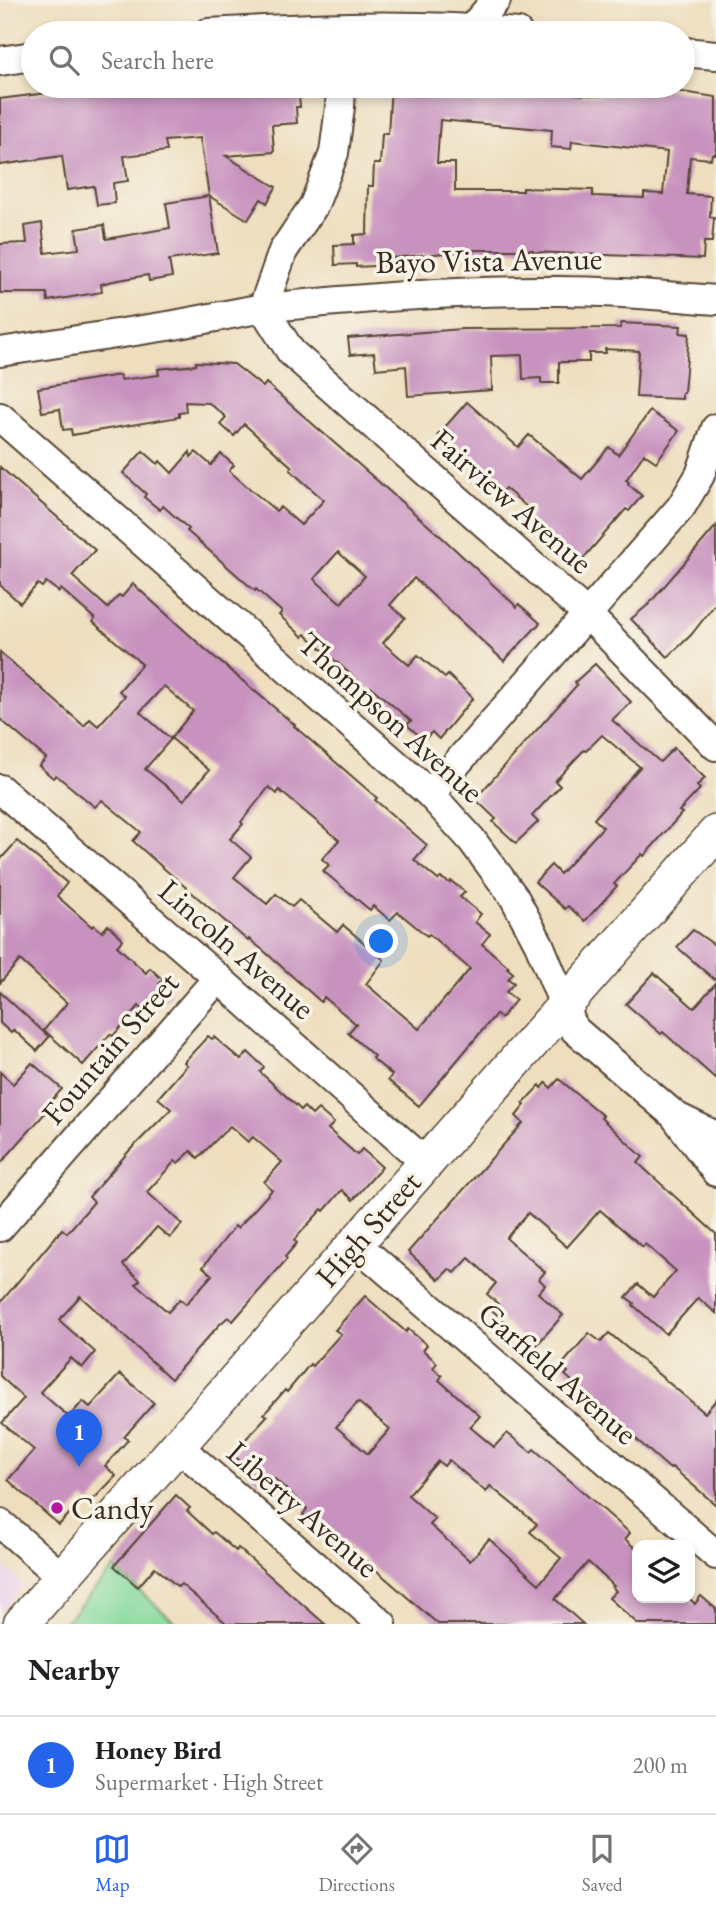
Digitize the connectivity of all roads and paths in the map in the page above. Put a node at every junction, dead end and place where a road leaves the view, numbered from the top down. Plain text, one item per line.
1 (496, 0) edge
2 (478, 21) edge
3 (695, 53) edge
4 (716, 55) edge
5 (21, 58) edge
6 (0, 61) edge
7 (341, 98) edge
8 (716, 300) edge
9 (263, 308) junction
10 (0, 352) edge
11 (0, 417) edge
12 (716, 428) edge
13 (587, 614) junction
14 (716, 746) edge
15 (430, 794) junction
16 (3, 796) edge
17 (716, 833) edge
18 (218, 978) junction
19 (564, 1005) junction
20 (674, 1115) junction
21 (716, 1136) edge
22 (426, 1163) junction
23 (716, 1172) edge
24 (0, 1227) edge
25 (355, 1244) junction
26 (178, 1446) junction
27 (0, 1522) edge
28 (716, 1555) edge
29 (62, 1577) junction
30 (21, 1624) edge
31 (382, 1624) edge

1 - 2 street
3 - 4 street
5 - 6 street
7 - 9 street
8 - 9 street, Bayo Vista Avenue
9 - 10 street, Bayo Vista Avenue
9 - 13 street, Fairview Avenue
11 - 15 street, Thompson Avenue
12 - 13 street
13 - 14 street, Fairview Avenue
13 - 15 street
15 - 19 street, Thompson Avenue
16 - 18 street, Lincoln Avenue
17 - 19 main road, High Street
18 - 22 street, Lincoln Avenue
18 - 24 street, Fountain Street
19 - 20 street, Thompson Avenue
19 - 22 main road, High Street
20 - 21 street, Thompson Avenue
20 - 23 street, Thompson Avenue
22 - 25 main road, High Street
25 - 26 main road, High Street
25 - 28 street, Garfield Avenue
26 - 29 main road, High Street
26 - 31 street, Liberty Avenue
27 - 29 street
29 - 30 main road, High Street

